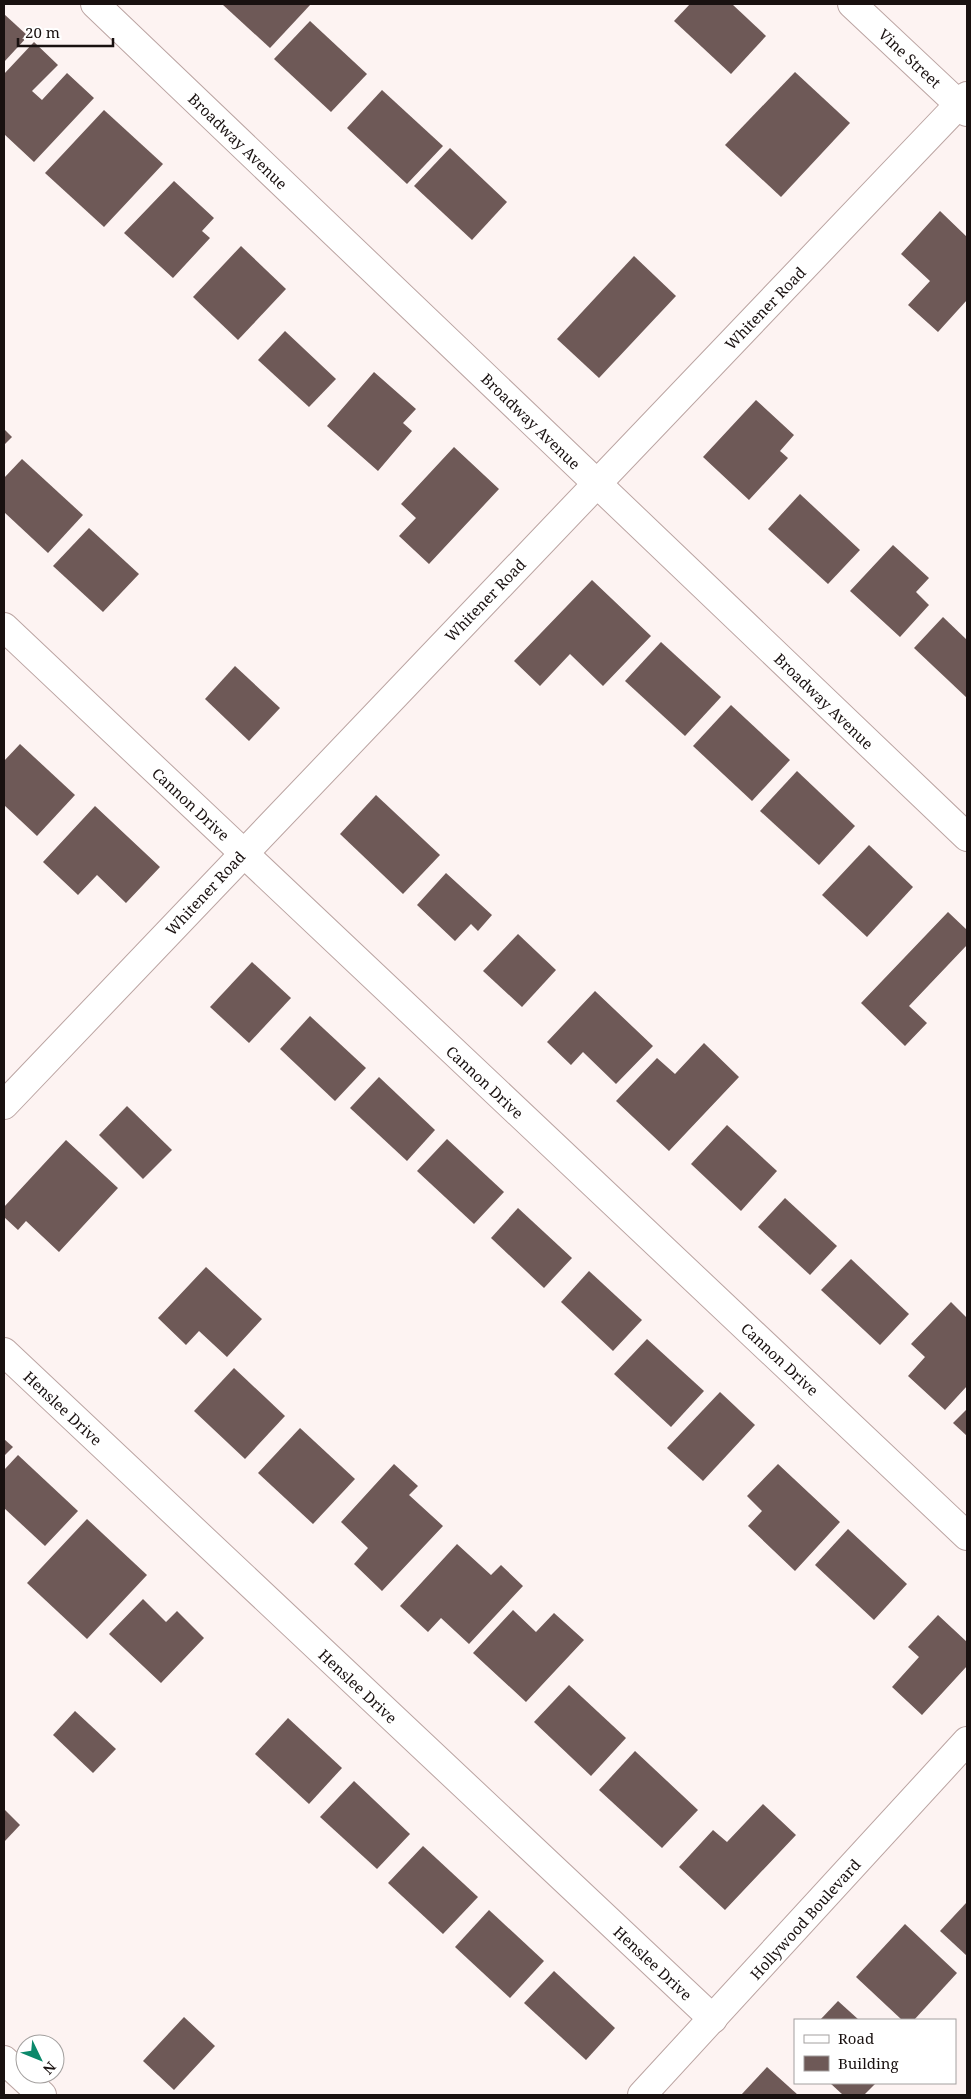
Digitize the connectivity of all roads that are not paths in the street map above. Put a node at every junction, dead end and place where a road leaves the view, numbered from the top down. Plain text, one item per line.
1 (95, 4) edge
2 (852, 4) edge
3 (965, 104) edge
4 (596, 484) junction
5 (4, 627) edge
6 (967, 837) edge
7 (243, 853) junction
8 (4, 1105) edge
9 (4, 1352) edge
10 (967, 1536) edge
11 (967, 1741) edge
12 (713, 2019) junction
13 (4, 2060) edge
14 (42, 2095) edge
15 (642, 2095) edge

1 - 4 street, Broadway Avenue
2 - 3 street, Vine Street
3 - 4 street, Whitener Road
4 - 6 street, Broadway Avenue
4 - 7 street, Whitener Road
5 - 7 street, Cannon Drive
7 - 8 street, Whitener Road
7 - 10 street, Cannon Drive
9 - 12 street, Henslee Drive
11 - 12 street, Hollywood Boulevard
12 - 15 street, Hollywood Boulevard
13 - 14 street

